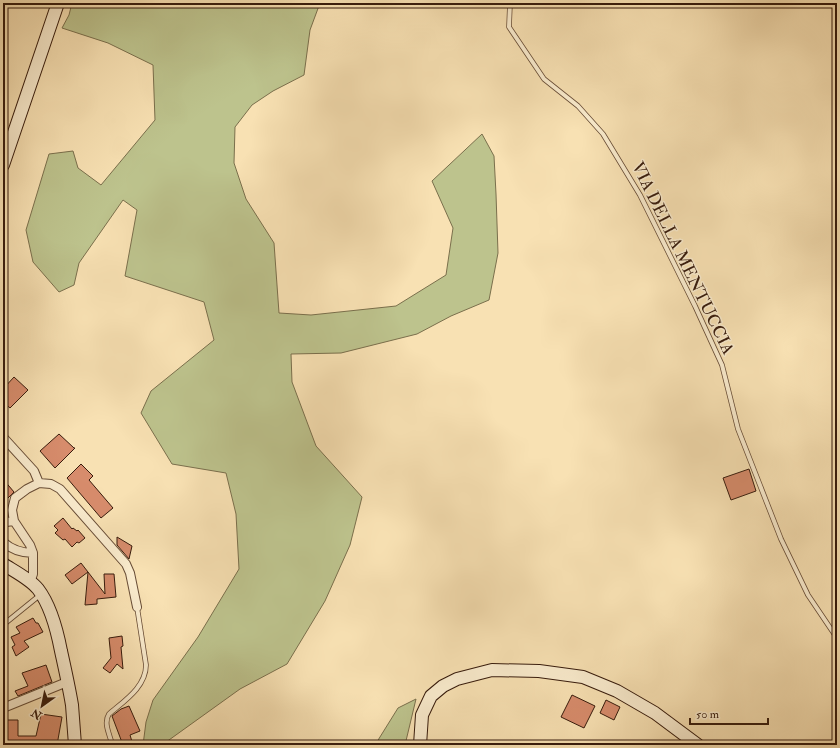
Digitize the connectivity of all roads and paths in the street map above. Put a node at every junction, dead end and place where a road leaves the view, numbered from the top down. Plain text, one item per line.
1 (58, 3) edge
2 (510, 3) edge
3 (3, 165) edge
4 (3, 437) edge
5 (39, 483) junction
6 (3, 519) edge
7 (14, 521) junction
8 (3, 542) edge
9 (33, 553) junction
10 (3, 564) edge
11 (30, 582) junction
12 (41, 595) junction
13 (137, 607) joint
14 (3, 625) edge
15 (837, 638) edge
16 (67, 682) junction
17 (3, 708) edge
18 (112, 744) edge
19 (75, 745) edge
20 (420, 745) edge
21 (698, 745) edge

1 - 3 street
2 - 15 lane, VIA DELLA MENTUCCIA
4 - 5 street
5 - 7 street
5 - 13 street
6 - 7 street
7 - 9 street
8 - 9 street
9 - 11 street
10 - 11 street
11 - 12 street
12 - 14 lane
12 - 16 street
13 - 18 lane
16 - 17 street
16 - 19 street
20 - 21 street

